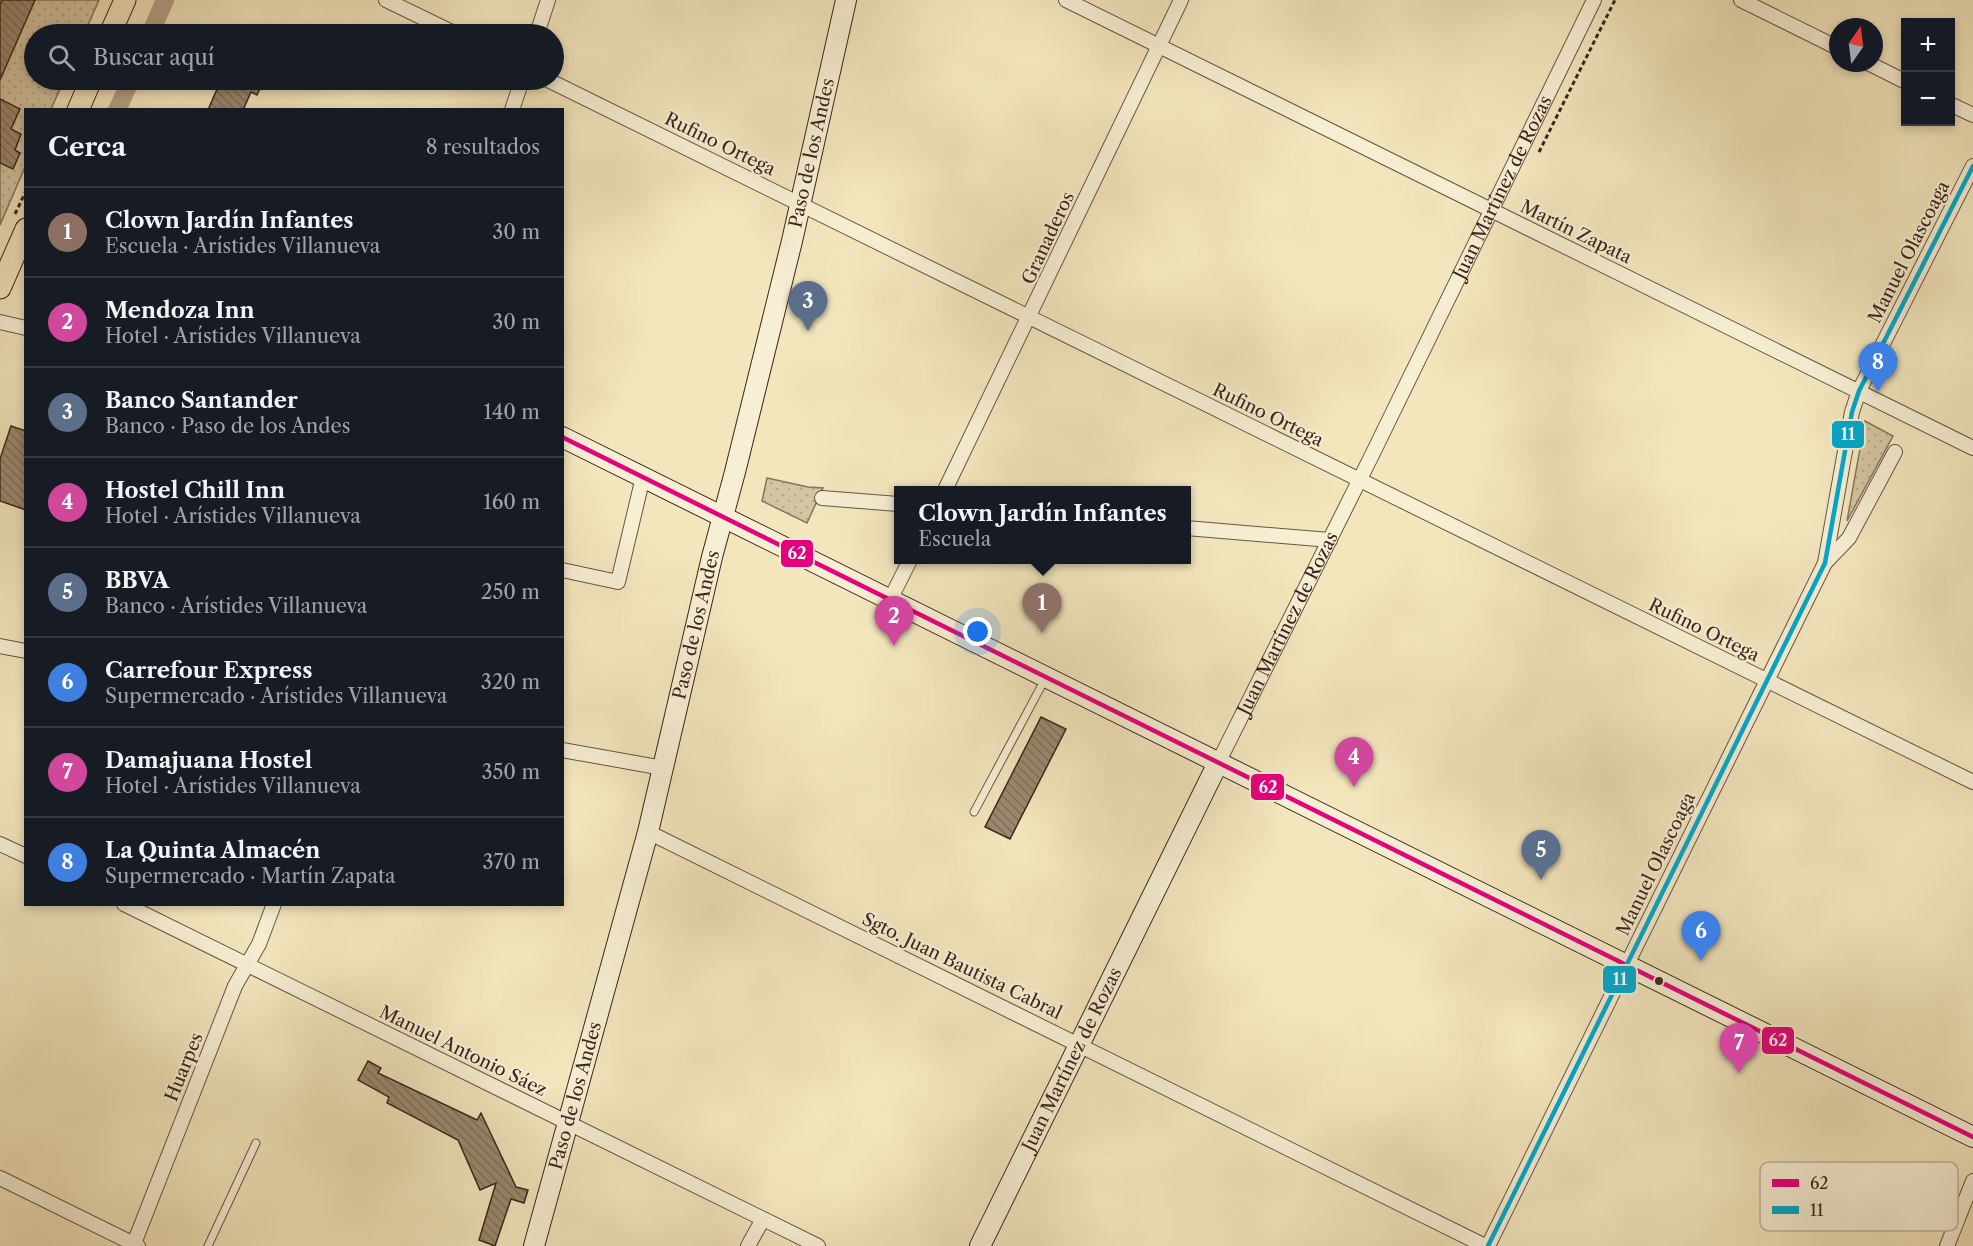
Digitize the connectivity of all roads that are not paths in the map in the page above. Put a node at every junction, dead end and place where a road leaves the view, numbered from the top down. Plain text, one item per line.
1 (125, 0) edge
2 (386, 0) edge
3 (549, 0) edge
4 (846, 0) edge
5 (1066, 0) edge
6 (1181, 0) edge
7 (1594, 0) edge
8 (1741, 0) edge
9 (114, 24) edge
10 (435, 24) edge
11 (541, 24) edge
12 (1829, 44) edge
13 (1159, 46) junction
14 (1883, 71) edge
15 (1901, 80) edge
16 (564, 88) edge
17 (87, 90) edge
18 (519, 90) edge
19 (1955, 106) edge
20 (79, 108) edge
21 (513, 108) edge
22 (1973, 115) edge
23 (1973, 166) edge
24 (801, 204) junction
25 (1492, 210) junction
26 (24, 234) edge
27 (0, 288) edge
28 (1030, 317) junction
29 (0, 322) edge
30 (24, 328) edge
31 (1859, 391) junction
32 (564, 438) edge
33 (1973, 448) edge
34 (1895, 452) dead end
35 (643, 477) junction
36 (1360, 480) junction
37 (947, 486) edge
38 (822, 498) dead end
39 (894, 504) edge
40 (723, 517) junction
41 (1191, 528) edge
42 (1330, 540) junction
43 (1826, 563) junction
44 (908, 564) edge
45 (564, 570) edge
46 (891, 600) junction
47 (0, 646) edge
48 (24, 651) edge
49 (1046, 677) junction
50 (1766, 681) junction
51 (564, 750) edge
52 (1218, 763) junction
53 (663, 768) junction
54 (1973, 782) edge
55 (974, 812) dead end
56 (648, 832) junction
57 (0, 844) edge
58 (24, 855) edge
59 (128, 906) edge
60 (273, 906) edge
61 (247, 965) junction
62 (1626, 966) junction
63 (1080, 1044) junction
64 (569, 1124) junction
65 (1973, 1137) edge
66 (256, 1143) dead end
67 (0, 1178) edge
68 (1973, 1180) edge
69 (1958, 1218) edge
70 (763, 1219) junction
71 (1953, 1231) edge
72 (135, 1245) edge
73 (208, 1246) edge
74 (534, 1246) edge
75 (748, 1246) edge
76 (818, 1246) edge
77 (980, 1246) edge
78 (1487, 1246) edge
79 (1947, 1246) edge

1 - 9 main road
2 - 10 street
3 - 11 street
4 - 24 street, Paso de los Andes
5 - 13 street, Martín Zapata
6 - 13 street, Granaderos
7 - 25 street, Juan Martínez de Rozas
8 - 12 street
13 - 25 street, Martín Zapata
13 - 28 street, Granaderos
14 - 15 street
16 - 24 street, Rufino Ortega
17 - 20 main road
18 - 21 street
19 - 22 street
23 - 31 street, Manuel Olascoaga
24 - 28 street, Rufino Ortega
24 - 40 street, Paso de los Andes
25 - 31 street, Martín Zapata
25 - 36 street, Juan Martínez de Rozas
26 - 27 main road
28 - 36 street, Rufino Ortega
28 - 37 street, Granaderos
29 - 30 street
31 - 33 street, Martín Zapata
31 - 43 street, Manuel Olascoaga
32 - 35 street
34 - 43 street, Manuel Olascoaga
35 - 40 street
35 - 45 street
36 - 42 street, Juan Martínez de Rozas
36 - 50 street, Rufino Ortega
38 - 39 street
40 - 46 street
40 - 53 street, Paso de los Andes
41 - 42 street
42 - 52 street, Juan Martínez de Rozas
43 - 50 street, Manuel Olascoaga
44 - 46 street
46 - 49 street
47 - 48 street
49 - 52 street
49 - 55 lane
50 - 54 street, Rufino Ortega
50 - 62 street, Manuel Olascoaga
51 - 53 street
52 - 62 street
52 - 63 street, Juan Martínez de Rozas
53 - 56 street, Paso de los Andes
56 - 63 street, Sgto. Juan Bautista Cabral
56 - 64 street, Paso de los Andes
57 - 58 street
59 - 61 street, Manuel Antonio Sáez
60 - 61 street, Huarpes
61 - 64 street, Manuel Antonio Sáez
61 - 72 street, Huarpes
62 - 65 street
62 - 78 street, Manuel Olascoaga
63 - 77 street, Juan Martínez de Rozas
63 - 78 street, Sgto. Juan Bautista Cabral
64 - 70 street, Manuel Antonio Sáez
64 - 74 street, Paso de los Andes
66 - 73 lane
67 - 72 street
68 - 69 street
70 - 75 street
70 - 76 street, Manuel Antonio Sáez
71 - 79 street

